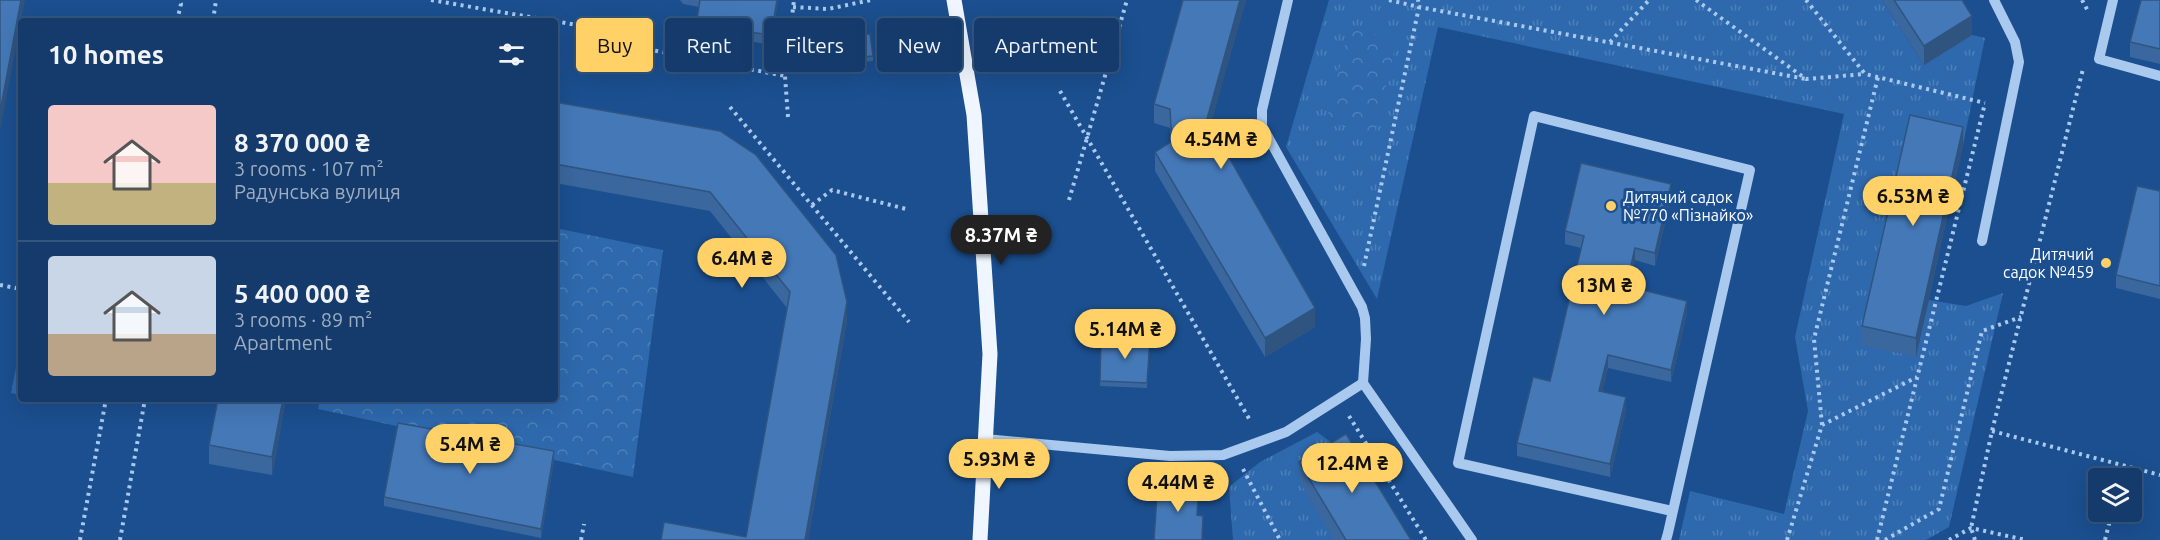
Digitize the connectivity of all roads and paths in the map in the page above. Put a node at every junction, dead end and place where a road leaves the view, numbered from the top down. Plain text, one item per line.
1 (178, 0) edge
2 (216, 0) edge
3 (431, 0) edge
4 (458, 0) edge
5 (794, 0) edge
6 (871, 0) edge
7 (954, 0) edge
8 (1127, 0) edge
9 (1288, 0) edge
10 (1389, 0) edge
11 (1418, 0) edge
12 (1649, 0) edge
13 (1696, 0) edge
14 (1806, 0) edge
15 (1994, 0) edge
16 (2082, 0) edge
17 (2113, 0) edge
18 (453, 4) junction
19 (793, 7) junction
20 (1419, 8) junction
21 (2090, 15) dead end
22 (178, 18) edge
23 (213, 18) edge
24 (536, 18) edge
25 (558, 22) edge
26 (1610, 42) junction
27 (2083, 68) dead end
28 (1865, 74) junction
29 (785, 76) junction
30 (2160, 76) edge
31 (1878, 77) junction
32 (1806, 79) junction
33 (1059, 91) dead end
34 (1985, 103) junction
35 (730, 107) dead end
36 (2010, 110) junction
37 (788, 117) dead end
38 (1087, 139) junction
39 (1069, 200) dead end
40 (812, 205) junction
41 (906, 209) dead end
42 (1982, 241) dead end
43 (0, 285) edge
44 (18, 288) edge
45 (1357, 299) junction
46 (2021, 317) junction
47 (909, 322) dead end
48 (1917, 376) junction
49 (1363, 383) junction
50 (1336, 400) junction
51 (105, 402) edge
52 (145, 402) edge
53 (1822, 425) junction
54 (1992, 431) junction
55 (985, 439) junction
56 (1262, 441) junction
57 (1235, 451) junction
58 (2124, 465) junction
59 (2123, 468) edge
60 (2160, 475) edge
61 (1672, 511) junction
62 (2110, 522) edge
63 (584, 524) dead end
64 (1971, 528) junction
65 (80, 540) edge
66 (120, 540) edge
67 (582, 540) edge
68 (980, 540) edge
69 (1280, 540) edge
70 (1426, 540) edge
71 (1472, 540) edge
72 (1666, 540) edge
73 (1786, 540) edge
74 (1877, 540) edge
75 (1885, 540) edge
76 (1949, 540) edge
77 (1975, 540) edge
78 (2026, 540) edge
79 (2105, 540) edge

1 - 22 path
2 - 23 path
3 - 18 path
4 - 18 path
5 - 19 path
6 - 19 path
7 - 55 main road
8 - 38 path
9 - 45 lane
10 - 20 path
11 - 20 path
12 - 26 path
13 - 32 path
14 - 28 path
15 - 36 lane
16 - 21 path
17 - 30 lane
18 - 24 path
19 - 29 path
20 - 26 path
20 - 45 path
25 - 29 path
26 - 32 path
27 - 46 path
28 - 31 path
28 - 32 path
29 - 37 path
31 - 34 path
31 - 53 path
33 - 38 path
34 - 36 path
34 - 48 path
35 - 40 path
36 - 42 lane
38 - 39 path
38 - 56 path
40 - 41 path
40 - 47 path
43 - 44 path
45 - 49 lane
46 - 54 path
46 - 75 path
48 - 53 path
48 - 74 path
49 - 50 lane
49 - 71 lane
50 - 56 lane
50 - 70 path
51 - 65 path
52 - 66 path
53 - 73 path
54 - 58 path
54 - 64 path
55 - 57 lane
55 - 68 main road
56 - 57 lane
57 - 69 path
58 - 59 path
58 - 60 path
61 - 61 lane
61 - 72 lane
62 - 79 path
63 - 67 path
64 - 76 path
64 - 77 path
64 - 78 path

